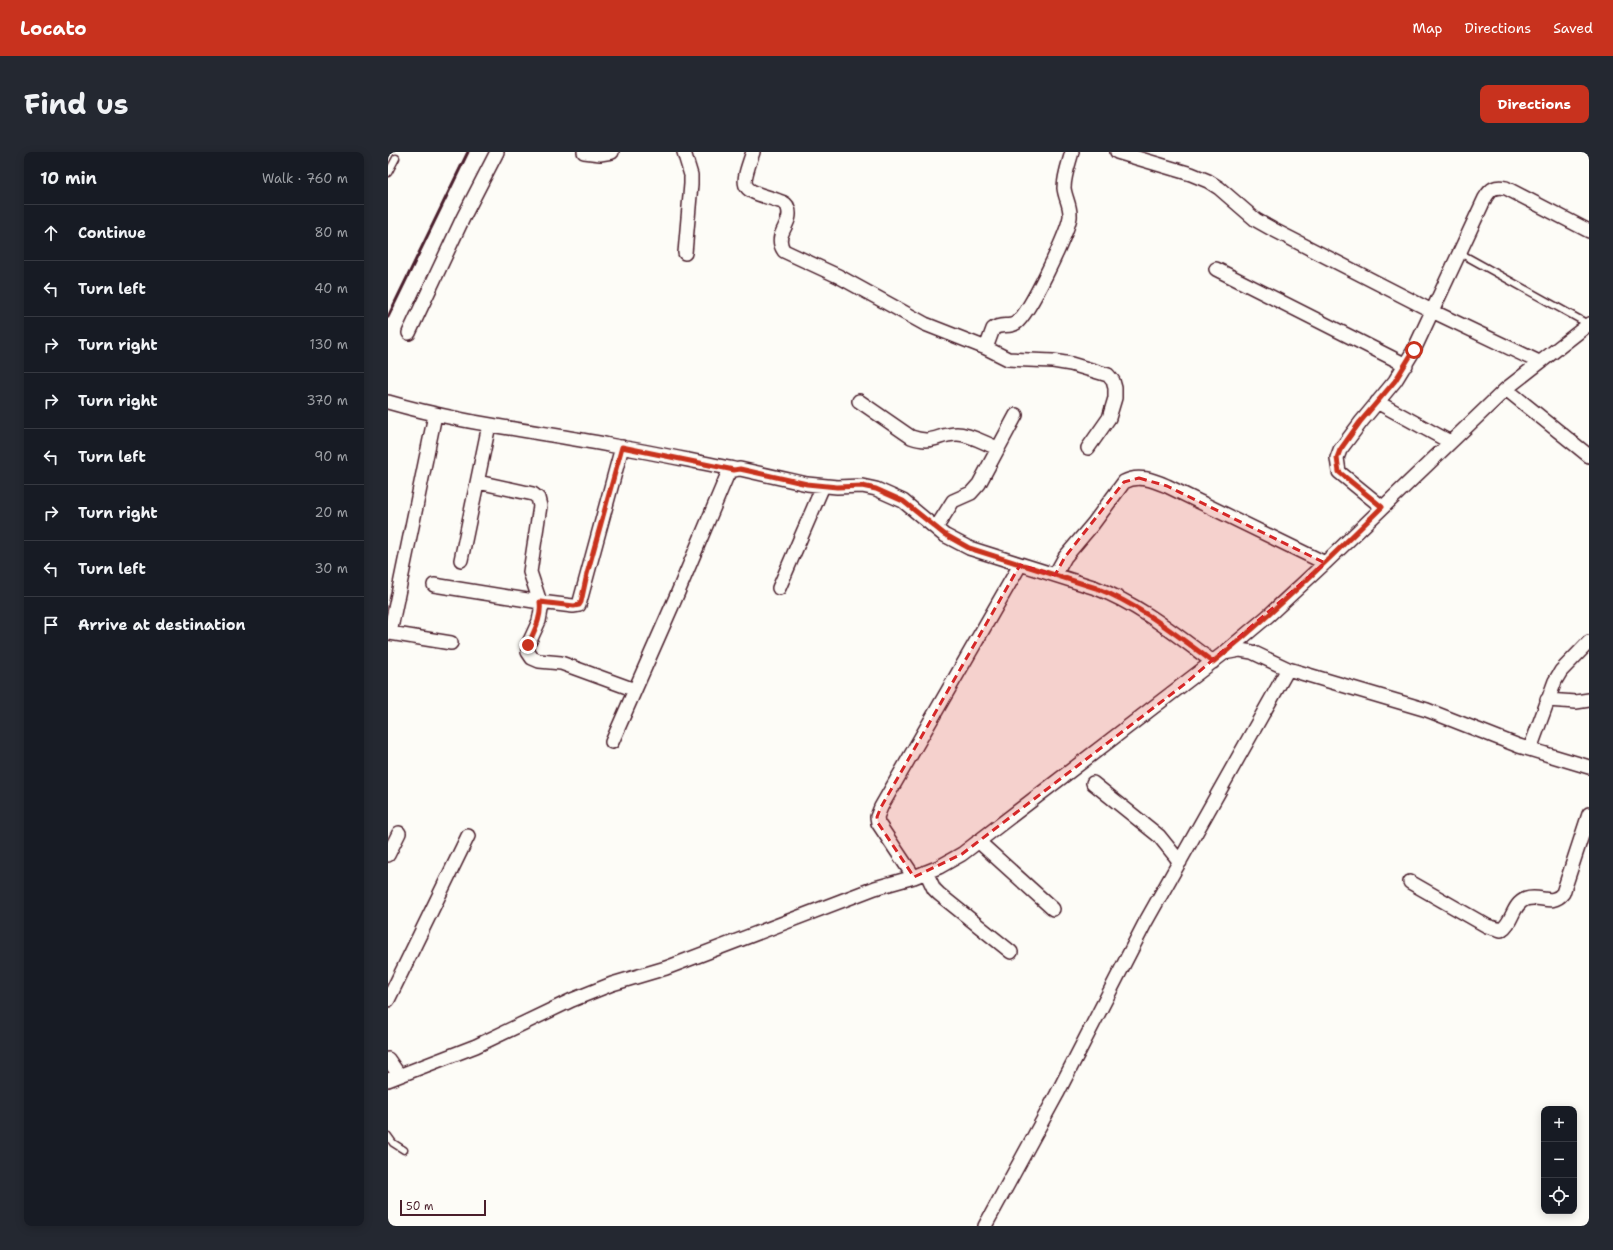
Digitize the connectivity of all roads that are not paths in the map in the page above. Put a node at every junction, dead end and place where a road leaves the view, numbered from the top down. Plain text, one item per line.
1 (497, 152) edge
2 (584, 152) edge
3 (612, 152) edge
4 (684, 152) edge
5 (753, 152) edge
6 (1072, 152) edge
7 (1117, 152) edge
8 (396, 158) dead end
9 (388, 173) edge
10 (1589, 231) edge
11 (685, 253) dead end
12 (1460, 253) junction
13 (1216, 269) dead end
14 (1432, 311) junction
15 (1588, 324) edge
16 (409, 333) dead end
17 (986, 348) junction
18 (1539, 362) junction
19 (1406, 365) junction
20 (1506, 389) junction
21 (859, 400) dead end
22 (388, 402) edge
23 (1377, 402) junction
24 (435, 415) junction
25 (1016, 415) dead end
26 (489, 425) junction
27 (1450, 442) junction
28 (622, 447) junction
29 (998, 448) junction
30 (1088, 448) dead end
31 (1589, 456) edge
32 (734, 470) junction
33 (478, 482) junction
34 (823, 486) junction
35 (1382, 507) junction
36 (936, 528) junction
37 (461, 560) dead end
38 (1325, 563) junction
39 (1020, 565) junction
40 (1055, 575) junction
41 (434, 585) dead end
42 (779, 588) dead end
43 (540, 602) junction
44 (389, 632) edge
45 (1589, 642) edge
46 (451, 643) dead end
47 (1224, 653) junction
48 (1213, 662) junction
49 (1288, 669) junction
50 (635, 690) junction
51 (1547, 700) junction
52 (1589, 700) edge
53 (612, 742) dead end
54 (1530, 749) junction
55 (1589, 767) edge
56 (1094, 783) dead end
57 (1589, 814) edge
58 (399, 833) dead end
59 (468, 836) dead end
60 (978, 841) junction
61 (388, 855) edge
62 (1180, 862) junction
63 (926, 872) junction
64 (914, 877) junction
65 (1410, 882) dead end
66 (1053, 909) dead end
67 (1011, 952) dead end
68 (388, 1000) edge
69 (388, 1059) edge
70 (394, 1078) edge
71 (388, 1136) edge
72 (404, 1150) dead end
73 (985, 1226) edge

1 - 16 street
2 - 3 street
4 - 11 street
5 - 17 street
6 - 17 street
7 - 14 street
8 - 9 lane
10 - 12 street
12 - 14 street
12 - 15 lane
13 - 19 street
14 - 18 street
14 - 19 street
15 - 18 street
17 - 30 street
18 - 20 street
19 - 23 street
20 - 27 street
20 - 31 street
21 - 29 street
22 - 24 street
23 - 27 street
23 - 35 street
24 - 26 street
24 - 44 street
25 - 29 street
26 - 28 street
26 - 33 street
27 - 35 street
28 - 32 street
28 - 43 street
29 - 36 street
32 - 34 street
32 - 50 street
33 - 37 street
33 - 43 street
34 - 36 street
34 - 42 street
35 - 38 street
36 - 39 street
38 - 40 street
38 - 47 street
39 - 40 street
39 - 64 street
40 - 48 street
41 - 43 street
43 - 50 street
44 - 46 street
45 - 51 street
47 - 48 street
47 - 49 street
48 - 60 street
49 - 54 street
49 - 62 street
50 - 53 street
51 - 52 street
51 - 54 street
54 - 55 street
56 - 62 street
57 - 65 street
58 - 61 street
59 - 68 street
60 - 63 street
60 - 66 street
62 - 73 street
63 - 64 street
63 - 67 street
64 - 70 street
69 - 70 street
71 - 72 lane

